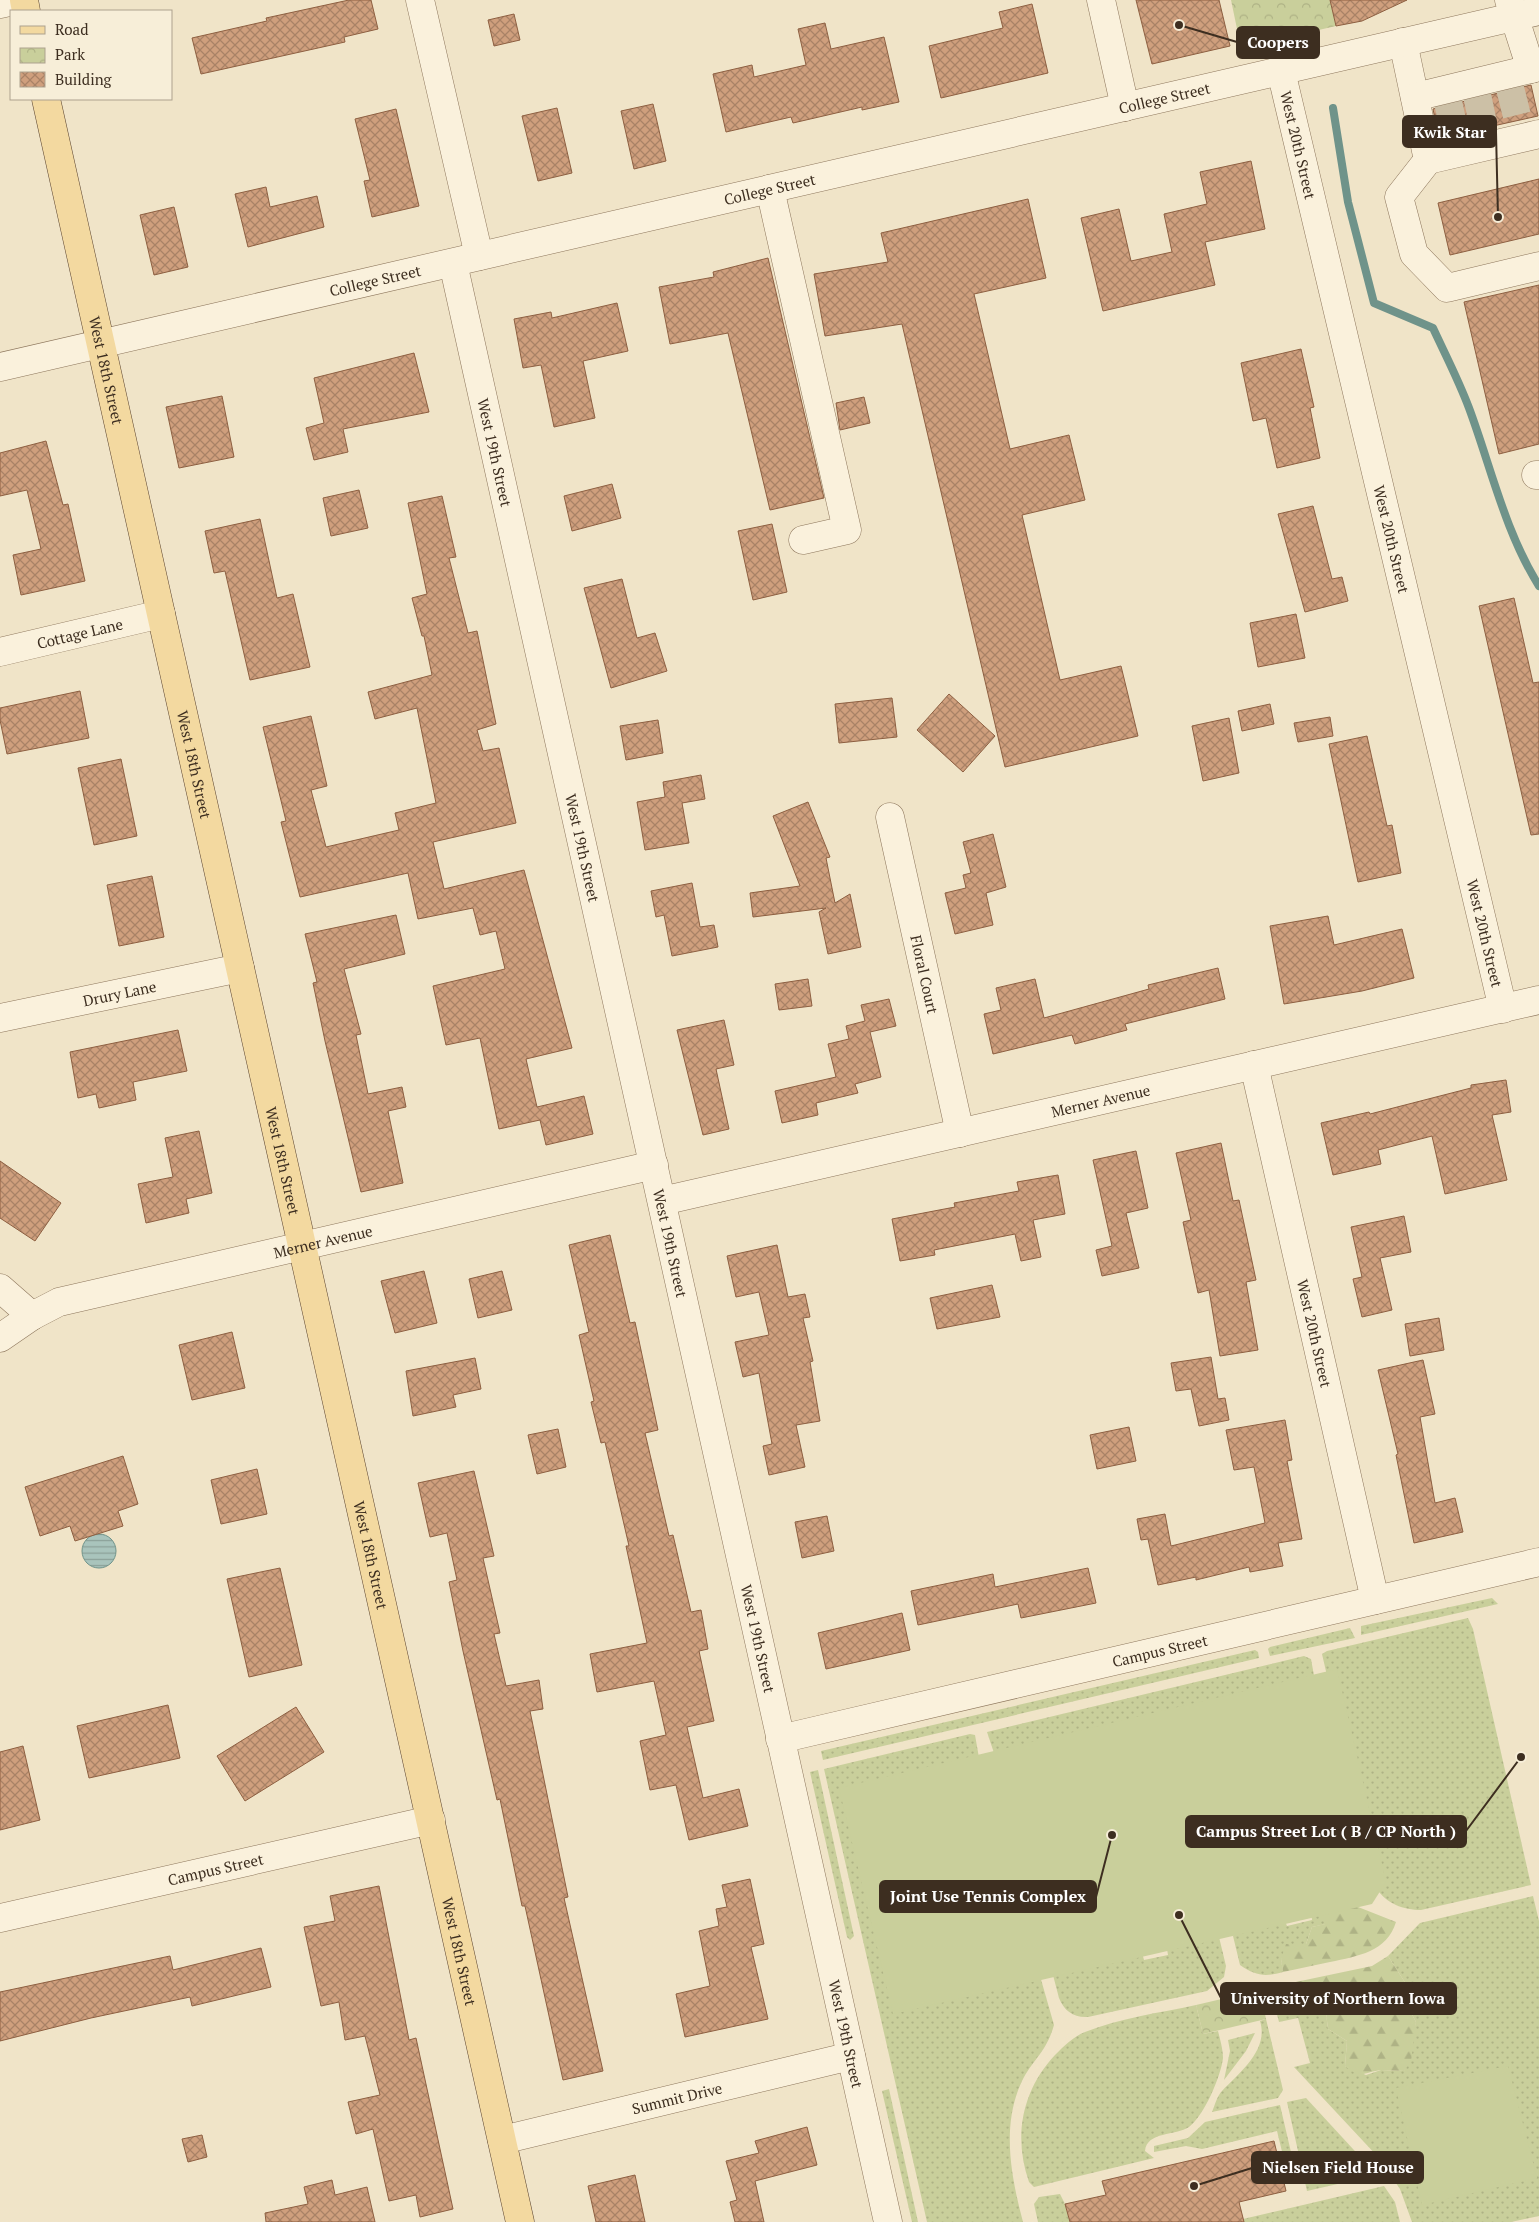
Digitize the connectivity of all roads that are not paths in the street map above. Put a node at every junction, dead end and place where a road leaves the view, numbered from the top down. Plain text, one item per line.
1 (18, 0) edge
2 (420, 0) edge
3 (1101, 0) edge
4 (0, 4) edge
5 (1520, 9) edge
6 (1403, 42) junction
7 (1281, 71) junction
8 (1522, 75) edge
9 (1415, 97) junction
10 (46, 100) edge
11 (1126, 107) junction
12 (1526, 131) edge
13 (1428, 160) junction
14 (770, 189) junction
15 (466, 260) junction
16 (1539, 266) edge
17 (101, 344) junction
18 (0, 368) edge
19 (803, 540) dead end
20 (161, 614) junction
21 (0, 652) edge
22 (890, 817) dead end
23 (240, 968) junction
24 (1539, 1000) edge
25 (1503, 1009) junction
26 (0, 1018) edge
27 (1254, 1065) junction
28 (960, 1133) junction
29 (654, 1165) junction
30 (662, 1201) junction
31 (302, 1246) junction
32 (0, 1288) edge
33 (32, 1316) junction
34 (0, 1338) edge
35 (1539, 1562) edge
36 (1375, 1600) junction
37 (780, 1739) junction
38 (431, 1820) junction
39 (0, 1918) edge
40 (851, 2056) junction
41 (502, 2140) junction
42 (520, 2222) edge
43 (888, 2222) edge

1 - 4 street
2 - 15 street, West 19th Street
3 - 11 street
5 - 6 street, College Street
5 - 8 street
6 - 7 street, College Street
6 - 9 street
7 - 11 street, College Street
7 - 25 street, West 20th Street
8 - 9 street
9 - 13 street
10 - 17 main road, West 18th Street
11 - 14 street, College Street
12 - 13 street
13 - 16 street
14 - 15 street, College Street
14 - 19 street
15 - 17 street, College Street
15 - 29 street, West 19th Street
17 - 18 street, College Street
17 - 20 main road, West 18th Street
20 - 21 street, Cottage Lane
20 - 23 main road, West 18th Street
22 - 28 street, Floral Court
23 - 26 street, Drury Lane
23 - 31 main road, West 18th Street
24 - 25 street, Merner Avenue
25 - 27 street, Merner Avenue
27 - 28 street, Merner Avenue
27 - 36 street, West 20th Street
28 - 30 street, Merner Avenue
29 - 30 street, West 19th Street
29 - 31 street, Merner Avenue
30 - 37 street, West 19th Street
31 - 33 street, Merner Avenue
31 - 38 main road, West 18th Street
32 - 33 street
33 - 34 street, Merner Avenue
35 - 36 street, Campus Street
36 - 37 street, Campus Street
37 - 40 street, West 19th Street
38 - 39 street, Campus Street
38 - 41 main road, West 18th Street
40 - 41 street, Summit Drive
40 - 43 street, West 19th Street
41 - 42 main road, West 18th Street

